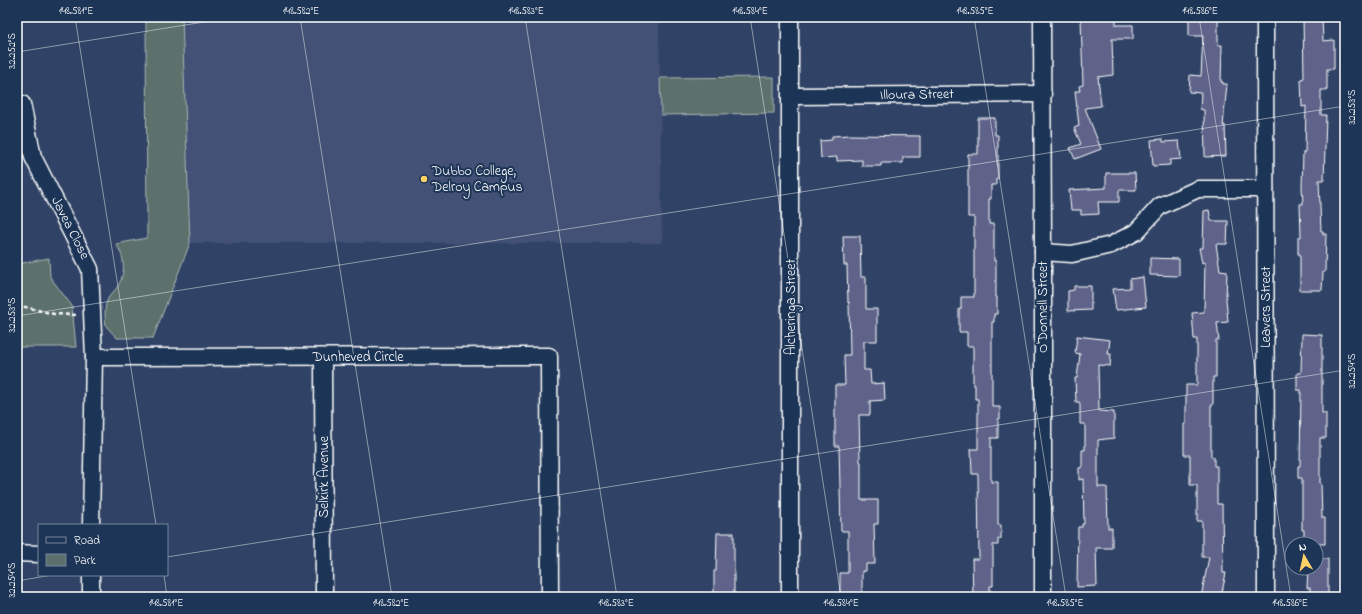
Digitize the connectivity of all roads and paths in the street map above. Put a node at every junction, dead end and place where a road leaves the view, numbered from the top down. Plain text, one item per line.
1 (790, 17) edge
2 (1042, 17) edge
3 (1264, 17) edge
4 (1043, 94) junction
5 (791, 96) junction
6 (22, 104) dead end
7 (1265, 189) junction
8 (1043, 252) junction
9 (17, 305) edge
10 (92, 316) junction
11 (94, 357) junction
12 (323, 357) junction
13 (91, 524) edge
14 (17, 553) edge
15 (38, 554) edge
16 (91, 576) edge
17 (91, 597) edge
18 (324, 597) edge
19 (550, 597) edge
20 (790, 597) edge
21 (1043, 597) edge
22 (1266, 597) edge

1 - 5 street, Alcheringa Street
2 - 4 street, O'Donnell Street
3 - 7 street, Leavers Street
4 - 5 street, Illoura Street
4 - 8 street, O'Donnell Street
5 - 20 street, Alcheringa Street
6 - 10 street, Javea Close
7 - 8 street
7 - 22 street, Leavers Street
8 - 21 street, O'Donnell Street
9 - 10 path
10 - 11 street, Javea Close
11 - 12 street, Dunheved Circle
11 - 13 street
12 - 18 street, Selkirk Avenue
12 - 19 street, Dunheved Circle
14 - 15 street
16 - 17 street

